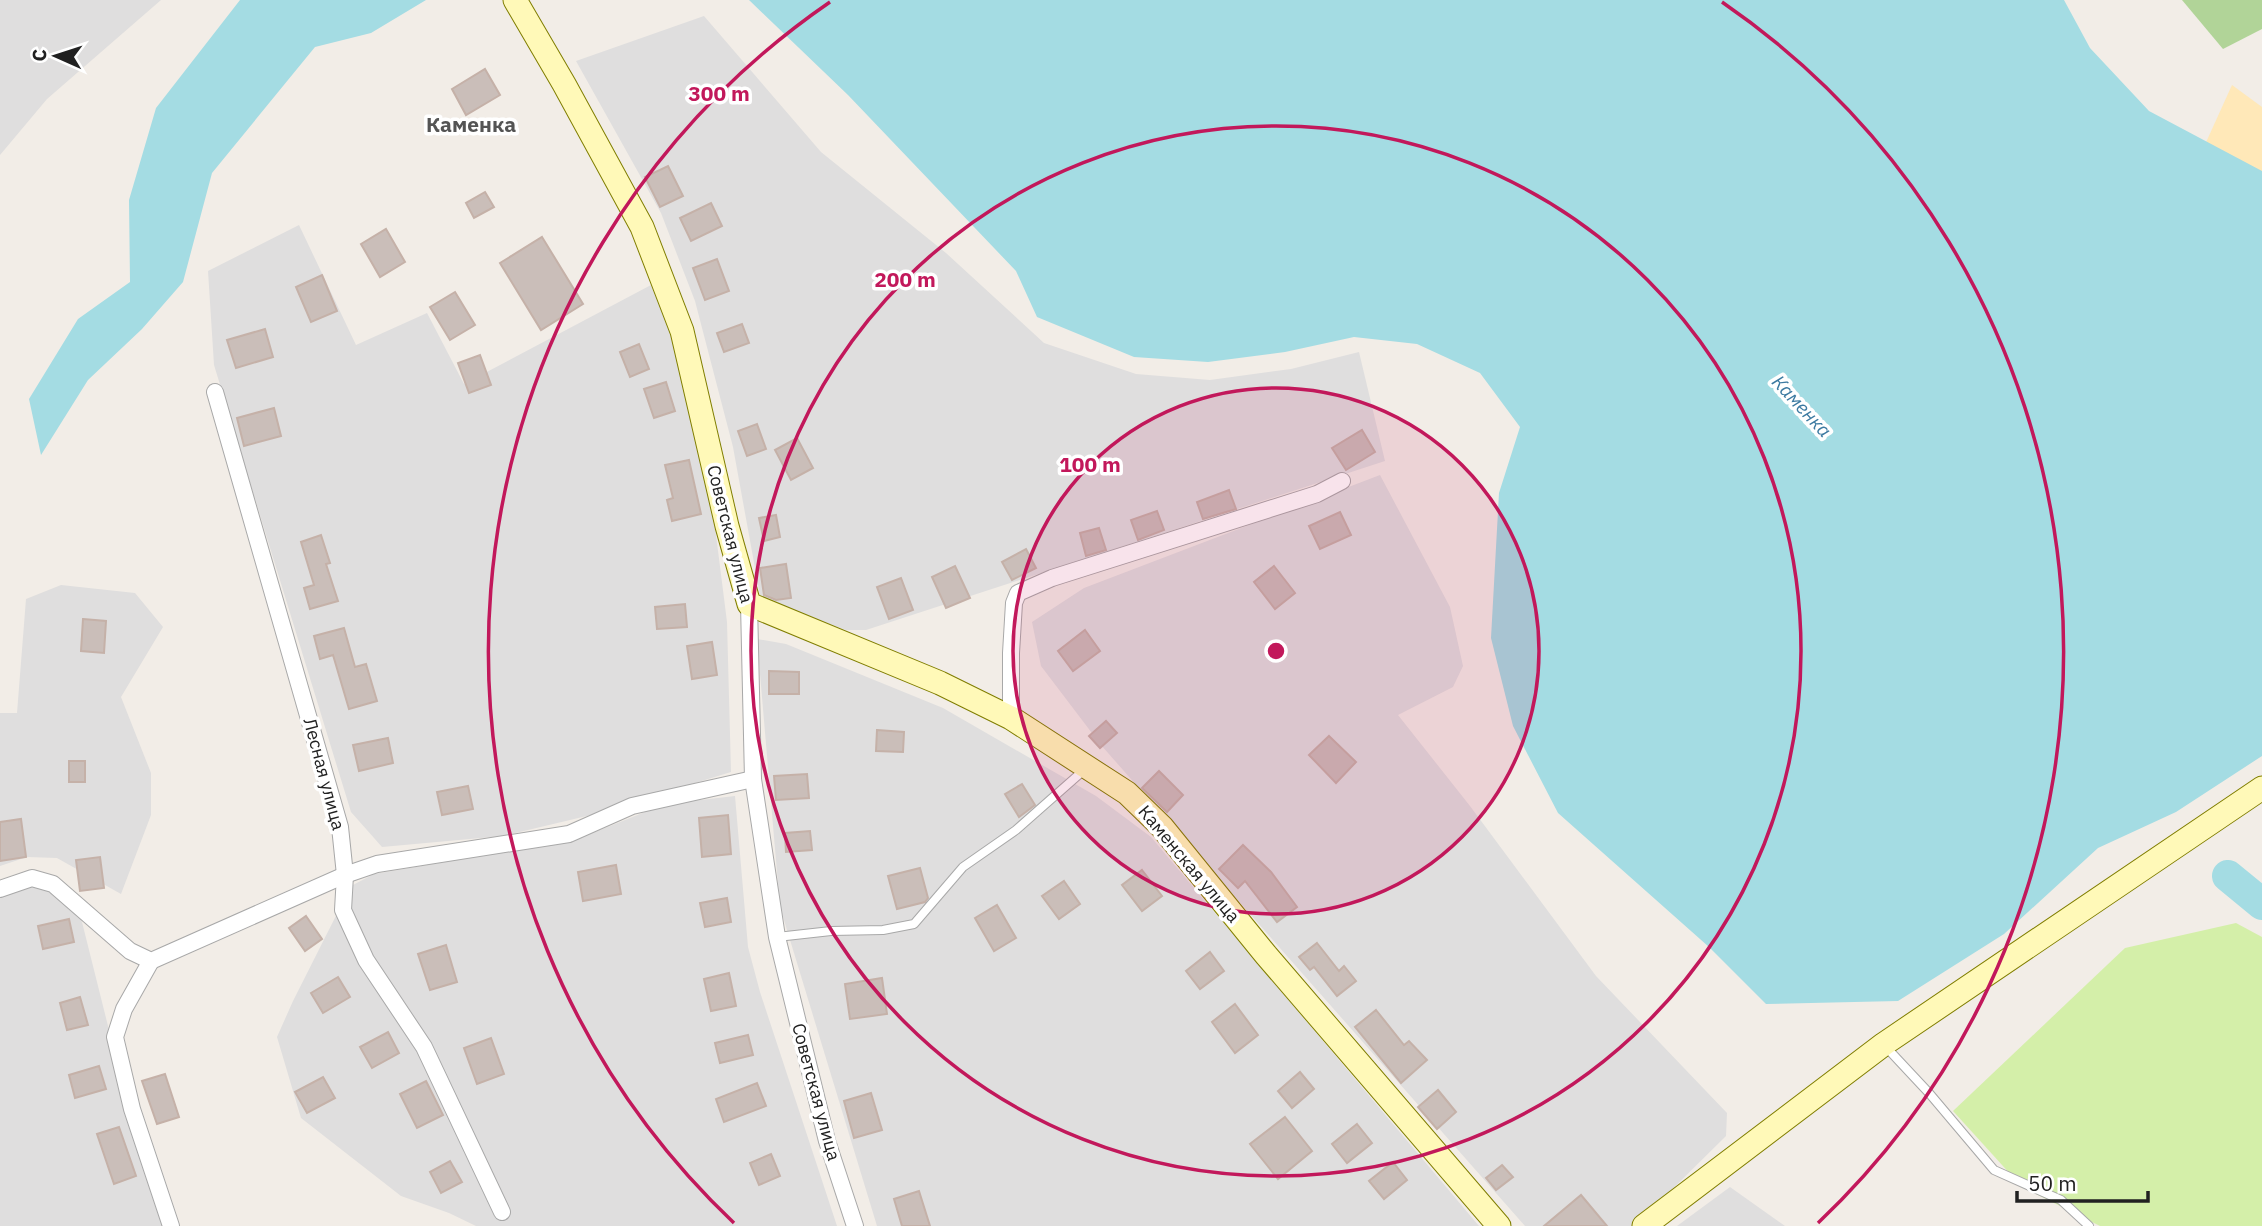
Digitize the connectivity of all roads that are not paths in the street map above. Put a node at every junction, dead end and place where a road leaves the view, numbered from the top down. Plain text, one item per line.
1 (515, 0) edge
2 (215, 391) dead end
3 (1342, 481) dead end
4 (749, 604) junction
5 (1011, 718) junction
6 (1087, 767) junction
7 (754, 779) junction
8 (2262, 788) edge
9 (345, 875) junction
10 (0, 889) edge
11 (777, 937) junction
12 (151, 961) junction
13 (1884, 1044) junction
14 (502, 1212) dead end
15 (171, 1226) edge
16 (855, 1226) edge
17 (1499, 1226) edge
18 (1644, 1226) edge
19 (2089, 1226) edge

1 - 4 street, Советская улица
2 - 9 street, Лесная улица
3 - 5 street
4 - 5 street, Каменская улица
4 - 7 street, Советская улица
5 - 6 street, Каменская улица
6 - 11 lane
6 - 17 street, Каменская улица
7 - 9 street
7 - 11 street, Советская улица
8 - 13 street
9 - 12 street
9 - 14 street, Лесная улица
10 - 12 street
11 - 16 street, Советская улица
12 - 15 street
13 - 18 street
13 - 19 lane

